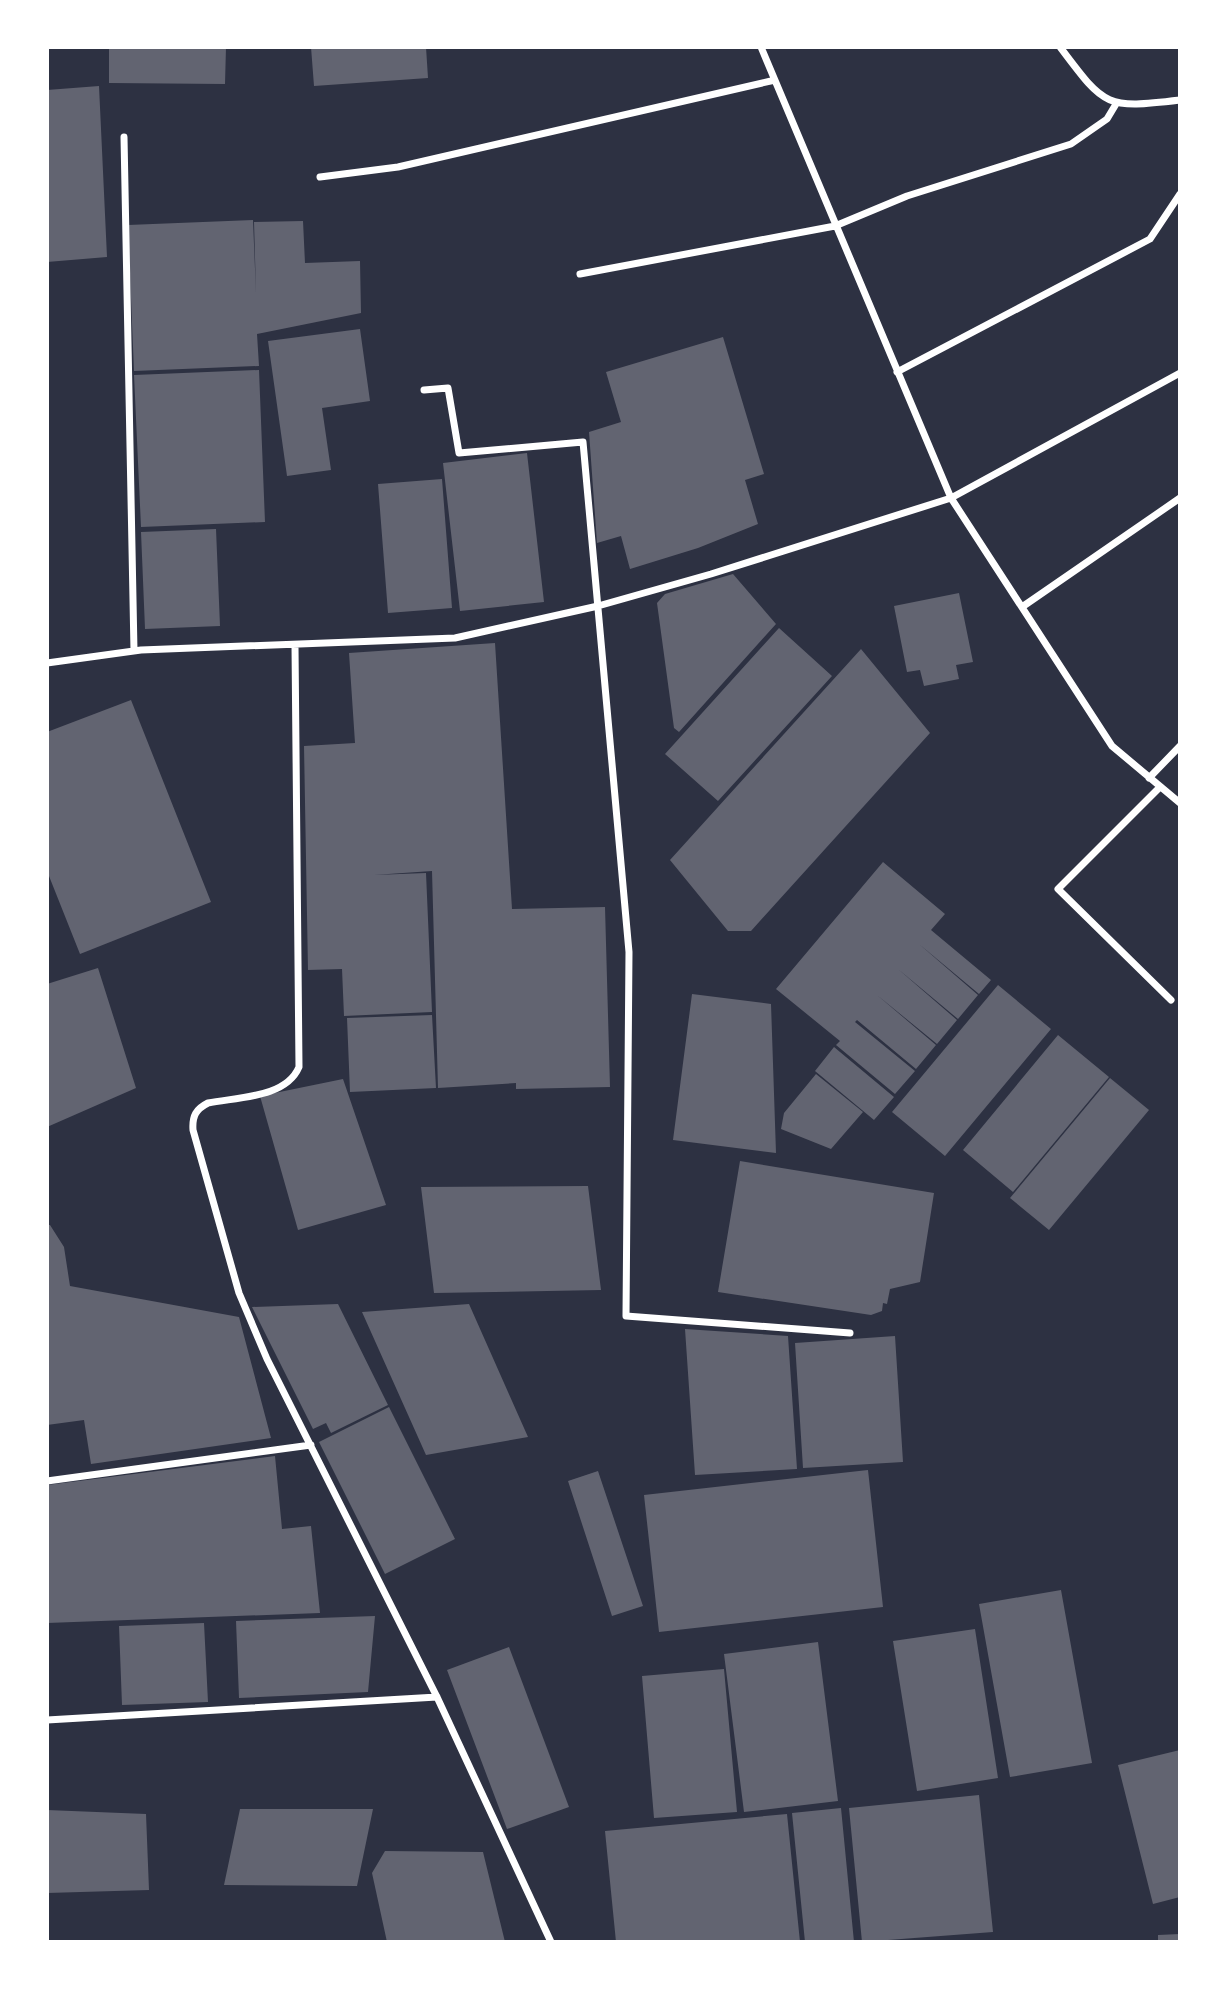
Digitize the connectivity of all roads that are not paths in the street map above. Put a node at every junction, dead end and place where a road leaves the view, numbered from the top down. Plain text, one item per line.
1 (761, 47) edge
2 (1060, 47) edge
3 (775, 80) junction
4 (1180, 100) edge
5 (1116, 104) junction
6 (124, 137) dead end
7 (320, 177) dead end
8 (1180, 194) edge
9 (835, 226) junction
10 (580, 274) dead end
11 (897, 372) junction
12 (1180, 373) edge
13 (424, 390) dead end
14 (951, 498) junction
15 (1180, 498) edge
16 (597, 606) junction
17 (1021, 607) junction
18 (295, 646) junction
19 (134, 651) junction
20 (47, 663) edge
21 (1180, 746) edge
22 (1149, 778) junction
23 (1160, 787) junction
24 (1180, 803) edge
25 (1171, 1000) dead end
26 (850, 1333) dead end
27 (311, 1445) junction
28 (47, 1481) edge
29 (437, 1696) junction
30 (47, 1720) edge
31 (551, 1942) edge

1 - 3 street
2 - 5 street
3 - 7 street
3 - 9 street
4 - 5 street
5 - 9 street
6 - 19 street
8 - 11 street
9 - 10 street
9 - 11 street
11 - 14 street
12 - 14 street
13 - 16 street
14 - 16 street
14 - 17 street
15 - 17 street
16 - 18 street
16 - 26 street
17 - 22 street
18 - 19 street
18 - 27 street
19 - 20 street
21 - 22 street
22 - 23 street
23 - 24 street
23 - 25 street
27 - 28 street
27 - 29 street
29 - 30 street
29 - 31 street

